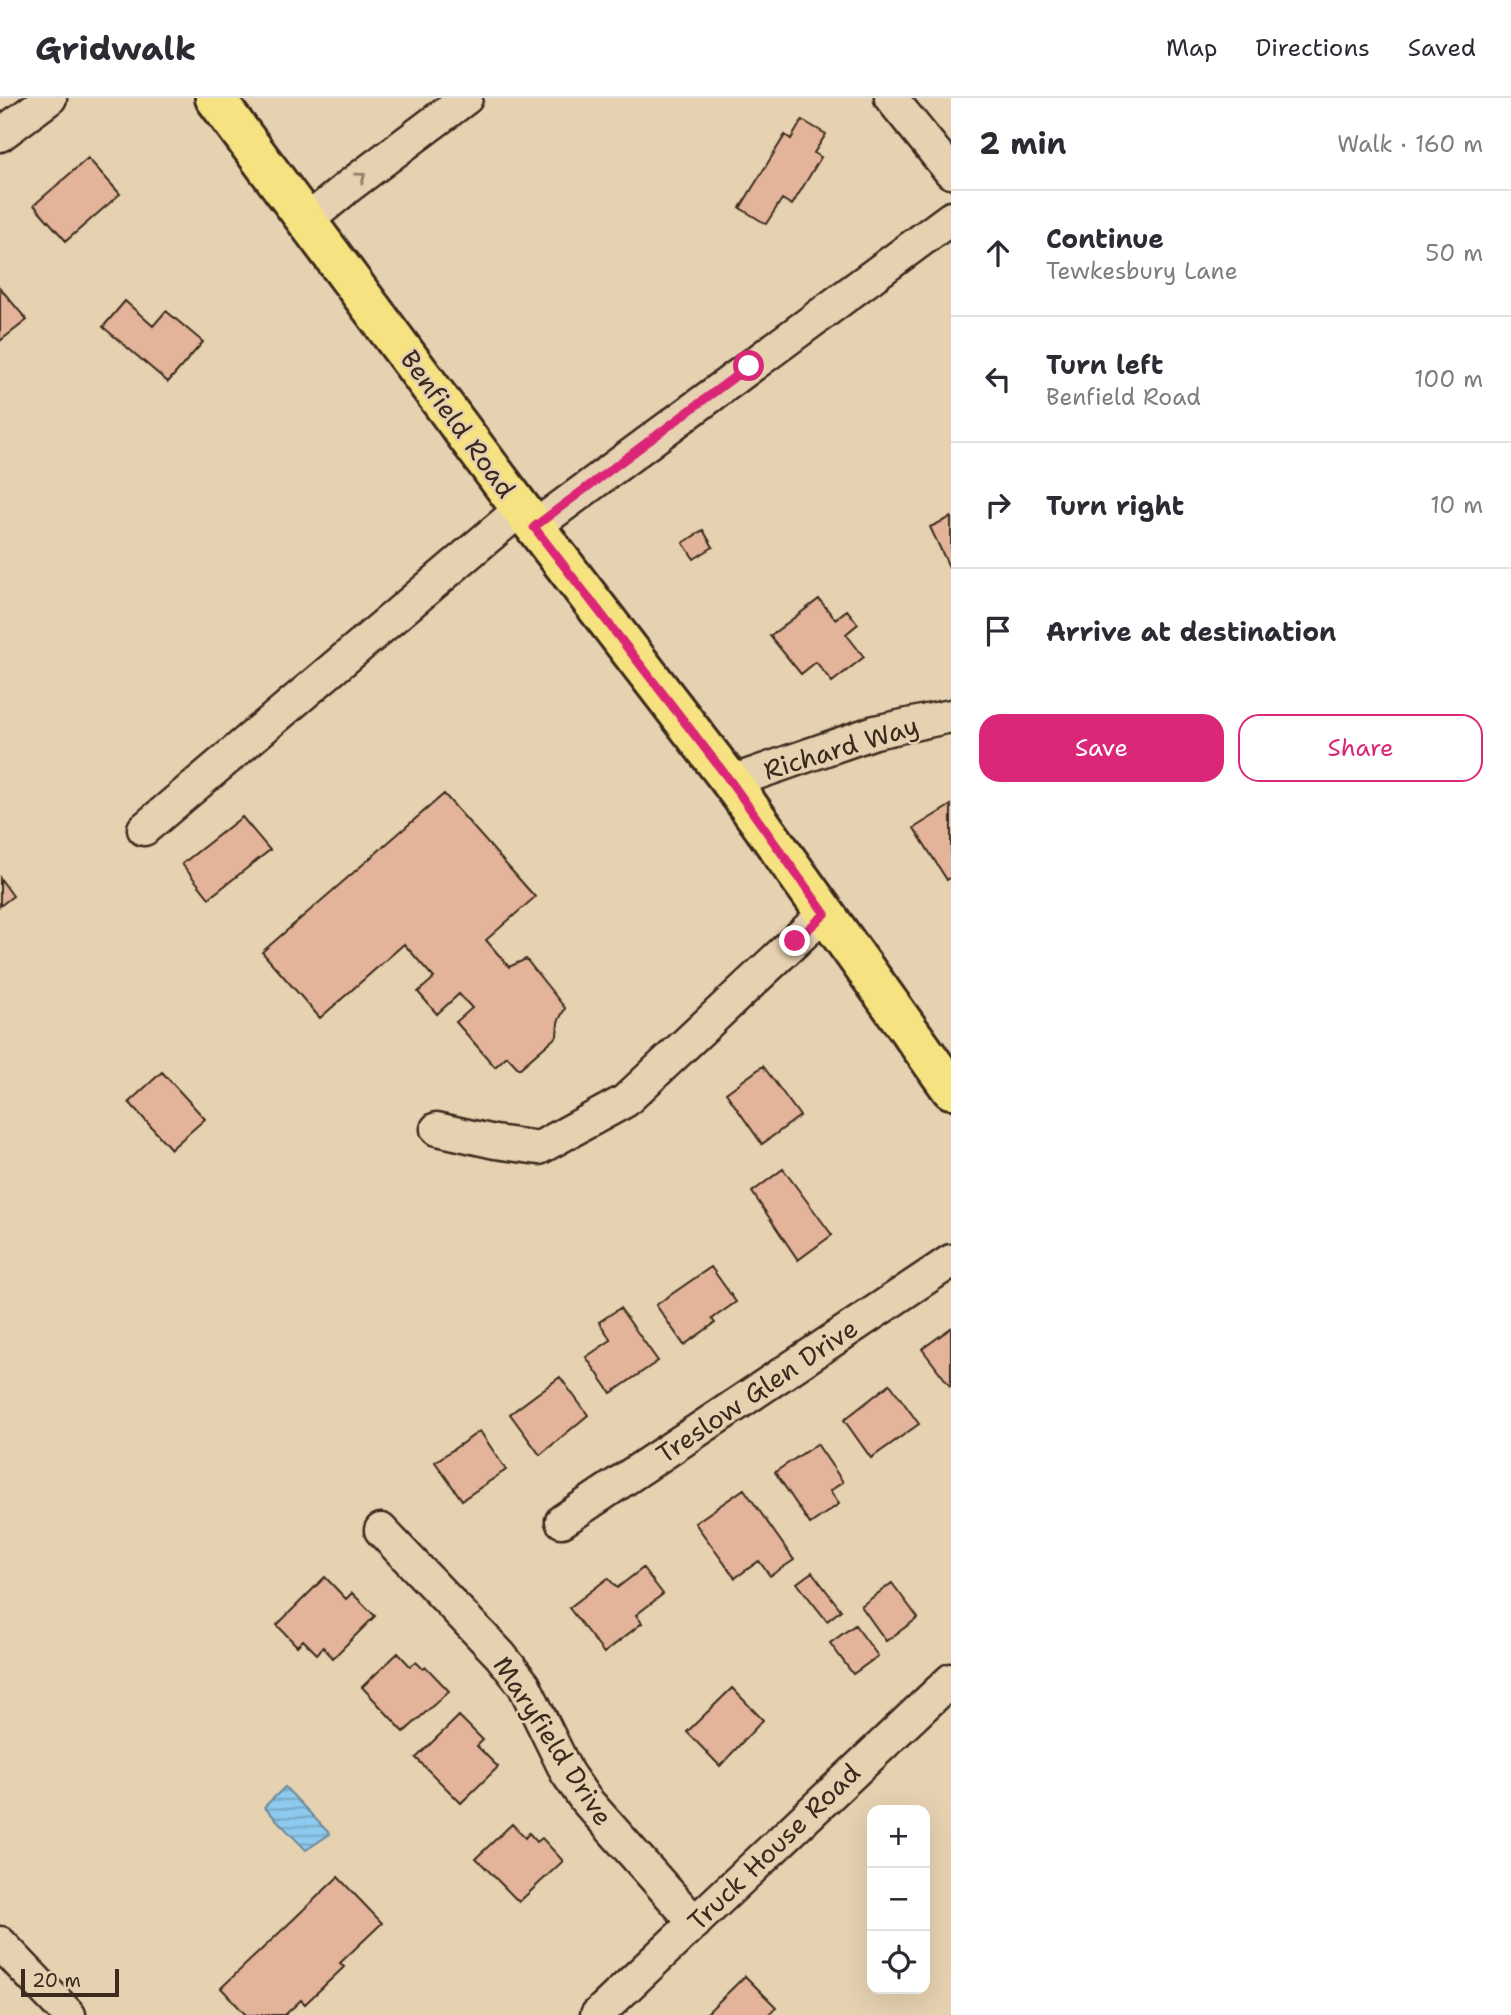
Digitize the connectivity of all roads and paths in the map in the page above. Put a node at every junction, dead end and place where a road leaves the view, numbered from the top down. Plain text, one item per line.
1 (50, 98) edge
2 (215, 98) edge
3 (466, 98) edge
4 (891, 98) edge
5 (0, 135) edge
6 (951, 172) edge
7 (951, 218) edge
8 (308, 220) junction
9 (527, 518) junction
10 (951, 716) edge
11 (731, 782) junction
12 (144, 828) dead end
13 (825, 914) junction
14 (951, 1089) edge
15 (437, 1129) dead end
16 (951, 1261) edge
17 (562, 1521) dead end
18 (381, 1530) dead end
19 (951, 1680) edge
20 (695, 1923) junction
21 (0, 1943) edge
22 (69, 2015) edge
23 (597, 2015) edge

1 - 5 street
2 - 8 main road, Benfield Road
8 -> 3 street
4 - 6 street
7 - 9 street
8 - 9 main road, Benfield Road
9 - 11 main road, Benfield Road
9 - 12 street
10 - 11 street, Richard Way
11 - 13 main road, Benfield Road
13 - 14 main road, Benfield Road
13 - 15 street
16 - 17 street, Treslow Glen Drive
18 - 20 street, Maryfield Drive
19 - 20 street, Truck House Road
20 - 23 street, Truck House Road
21 - 22 street

